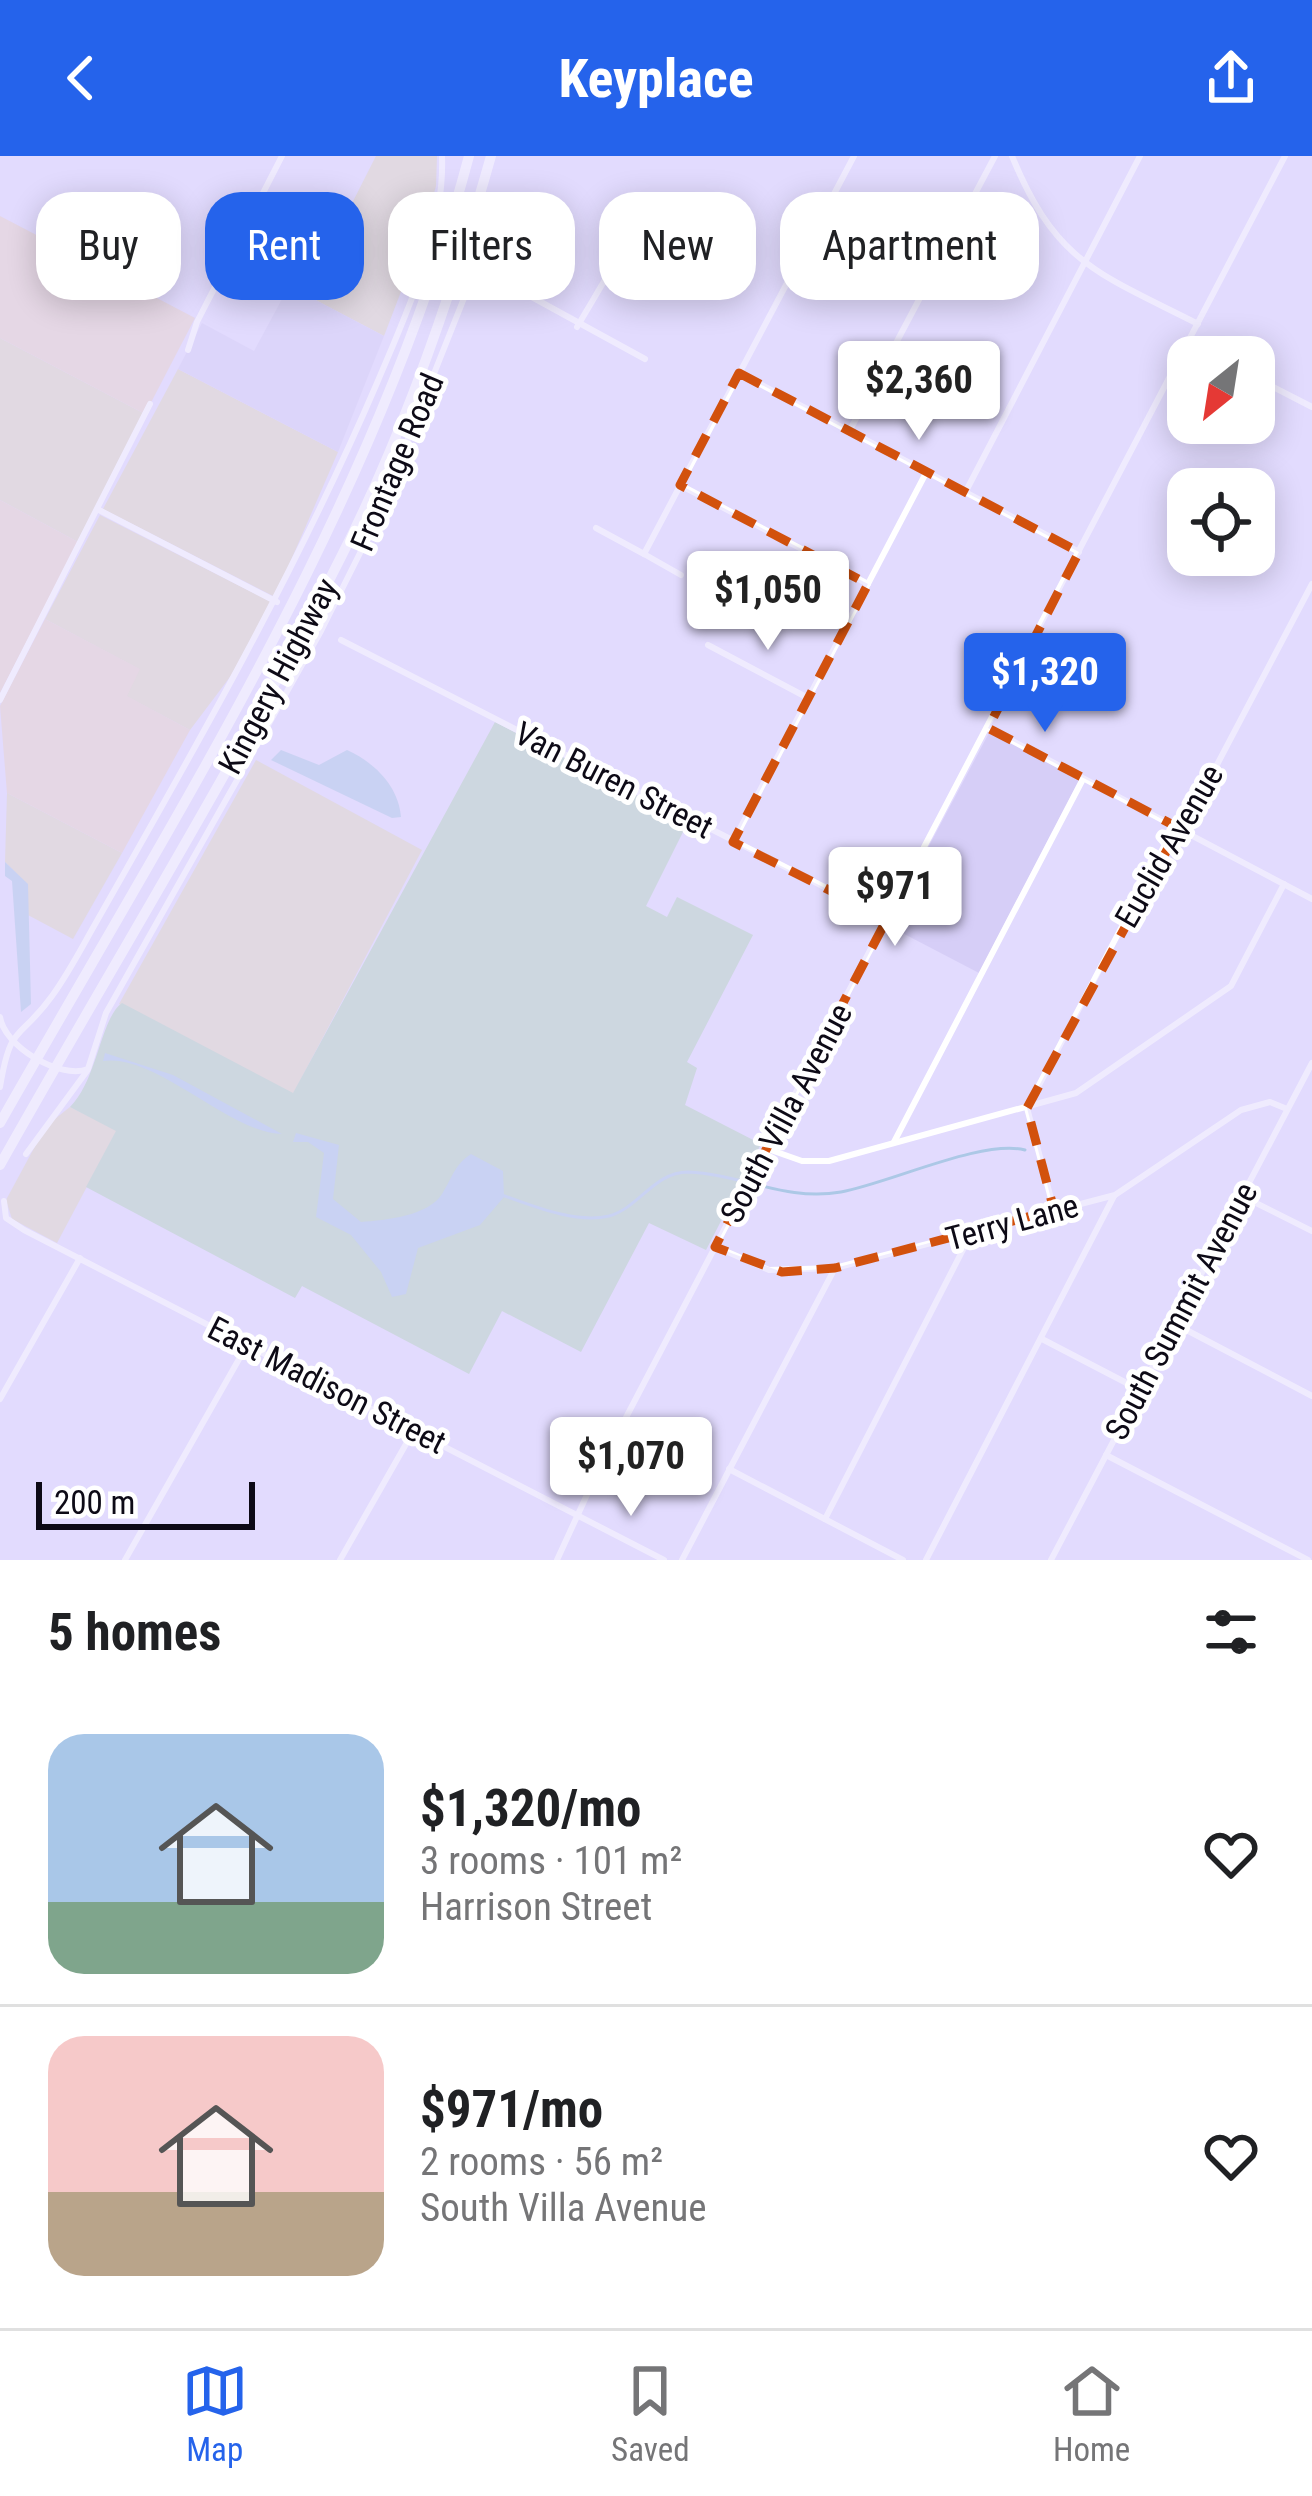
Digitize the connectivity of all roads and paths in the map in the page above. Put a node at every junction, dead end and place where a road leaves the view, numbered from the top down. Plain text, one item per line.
1 (282, 156) edge
2 (442, 156) edge
3 (470, 156) edge
4 (490, 156) edge
5 (854, 156) edge
6 (995, 156) edge
7 (1012, 156) edge
8 (1140, 156) edge
9 (1285, 156) edge
10 (1084, 266) junction
11 (599, 290) edge
12 (1198, 324) junction
13 (577, 327) junction
14 (1192, 336) edge
15 (188, 350) dead end
16 (645, 359) dead end
17 (739, 373) junction
18 (1167, 383) edge
19 (1275, 388) edge
20 (150, 404) dead end
21 (1312, 407) edge
22 (850, 430) junction
23 (927, 471) junction
24 (680, 485) junction
25 (966, 491) junction
26 (99, 510) junction
27 (596, 528) dead end
28 (1079, 552) junction
29 (644, 554) junction
30 (681, 575) dead end
31 (868, 584) junction
32 (1312, 584) edge
33 (277, 602) junction
34 (341, 640) dead end
35 (708, 645) dead end
36 (808, 698) junction
37 (0, 700) edge
38 (988, 728) junction
39 (1083, 778) junction
40 (1179, 828) junction
41 (733, 842) junction
42 (1284, 884) junction
43 (1312, 899) edge
44 (886, 920) junction
45 (0, 1017) edge
46 (5, 1039) edge
47 (38, 1057) junction
48 (1312, 1063) edge
49 (56, 1066) junction
50 (88, 1070) junction
51 (0, 1088) edge
52 (1027, 1108) junction
53 (1287, 1109) junction
54 (0, 1123) edge
55 (894, 1142) junction
56 (768, 1149) junction
57 (26, 1154) dead end
58 (0, 1165) edge
59 (1115, 1195) junction
60 (1242, 1196) junction
61 (4, 1201) dead end
62 (1054, 1210) junction
63 (972, 1232) junction
64 (1312, 1232) edge
65 (716, 1247) junction
66 (80, 1258) junction
67 (835, 1268) junction
68 (1175, 1324) junction
69 (1042, 1339) junction
70 (247, 1345) junction
71 (1140, 1390) junction
72 (1312, 1396) edge
73 (0, 1399) edge
74 (414, 1430) junction
75 (1106, 1455) junction
76 (729, 1469) junction
77 (578, 1516) junction
78 (825, 1519) junction
79 (124, 1560) edge
80 (340, 1560) edge
81 (557, 1560) edge
82 (664, 1560) edge
83 (682, 1560) edge
84 (903, 1560) edge
85 (926, 1560) edge
86 (1051, 1560) edge
87 (1308, 1560) edge

1 - 15 street
2 - 33 street, Frontage Road
3 - 47 highway, Kingery Highway
4 - 49 highway, Kingery Highway
5 - 17 street
6 - 22 street
7 - 10 street
8 - 10 street
9 - 12 street, South Villa Avenue
10 - 12 street
10 - 25 street
11 - 13 street
12 - 14 street, South Villa Avenue
13 - 16 street, Frontage Road
13 - 50 street, Frontage Road
17 - 22 street
17 - 24 street
18 - 28 street, South Villa Avenue
19 - 21 street
20 - 26 street
22 - 23 street
23 - 25 street
23 - 31 street
24 - 29 street
24 - 31 street
25 - 28 street
26 - 33 street
26 - 37 street
27 - 29 street
28 - 38 street, South Villa Avenue
29 - 30 street
31 - 36 street
32 - 40 street, Euclid Avenue
33 - 46 street, Frontage Road
34 - 41 street, Van Buren Street
35 - 36 street
36 - 41 street
38 - 39 street
38 - 44 street, South Villa Avenue
39 - 40 street
39 - 55 street
40 - 42 street
40 - 52 street, Euclid Avenue
41 - 44 street, Van Buren Street
42 - 43 street
42 - 52 street
44 - 56 street, South Villa Avenue
45 - 46 street
46 - 47 street
46 - 51 street
47 - 49 street
47 - 54 highway, Kingery Highway
48 - 53 street, South Summit Avenue
49 - 50 street
49 - 58 highway, Kingery Highway
50 - 57 street, Frontage Road
52 - 55 street
52 - 62 street
53 - 59 street, Terry Lane
53 - 60 street, South Summit Avenue
55 - 56 street
56 - 65 street, South Villa Avenue
59 - 62 street, Terry Lane
59 - 69 street
60 - 64 street
60 - 68 street, South Summit Avenue
61 - 66 street, East Madison Street
62 - 63 street, Terry Lane
63 - 67 street, Terry Lane
63 - 78 street
65 - 67 street, Terry Lane
65 - 77 street, South Villa Avenue
66 - 70 street, East Madison Street
66 - 73 street
67 - 76 street
68 - 71 street, South Summit Avenue
68 - 72 street
69 - 71 street
69 - 85 street
70 - 74 street, East Madison Street
70 - 79 street
71 - 75 street, South Summit Avenue
74 - 77 street, East Madison Street
74 - 80 street
75 - 86 street, South Summit Avenue
75 - 87 street
76 - 78 street
76 - 83 street
77 - 81 street, South Villa Avenue
77 - 82 street, East Madison Street
78 - 84 street

